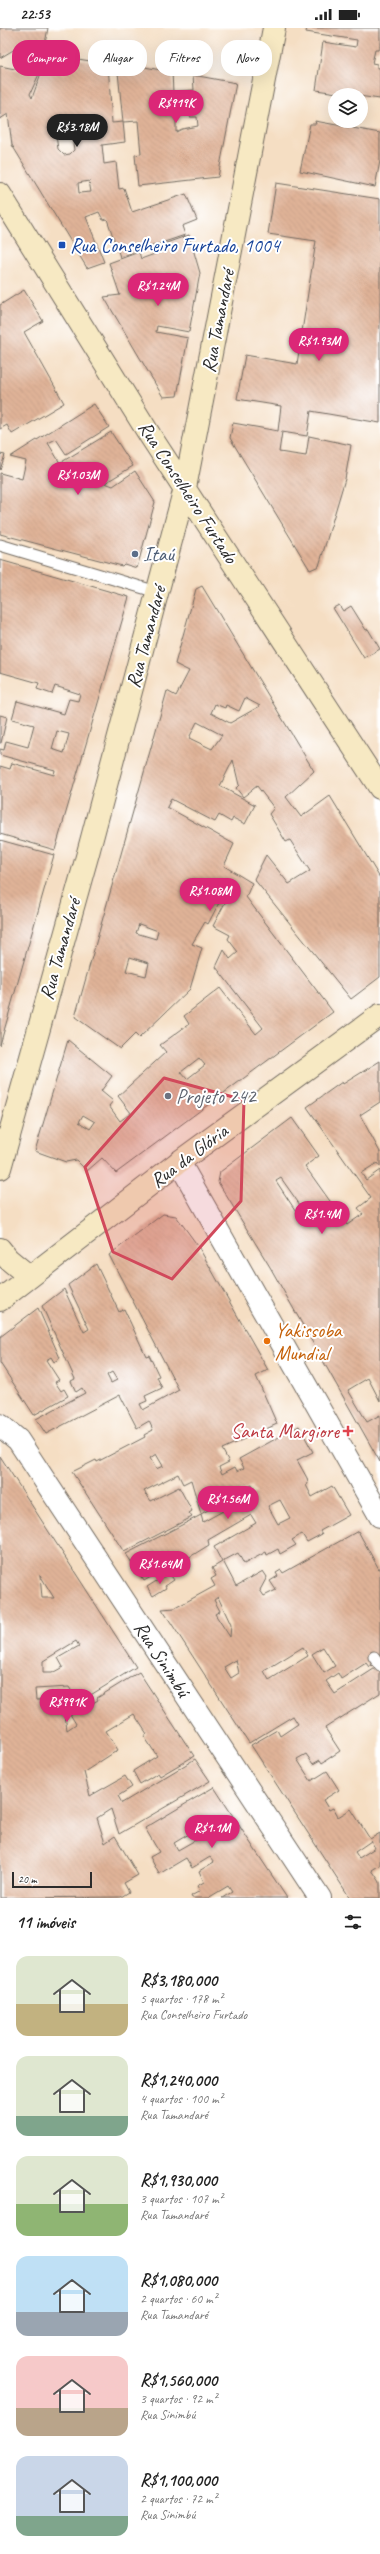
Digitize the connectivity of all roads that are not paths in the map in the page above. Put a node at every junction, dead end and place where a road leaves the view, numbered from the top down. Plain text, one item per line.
1 (274, 28) edge
2 (0, 194) edge
3 (185, 488) junction
4 (0, 545) edge
5 (158, 592) junction
6 (380, 788) edge
7 (380, 1015) edge
8 (179, 1162) junction
9 (0, 1168) edge
10 (0, 1249) edge
11 (30, 1277) junction
12 (0, 1300) edge
13 (0, 1425) edge
14 (380, 1516) edge
15 (320, 1898) edge

1 - 3 street, Rua Tamandaré
2 - 3 street, Rua Conselheiro Furtado
3 - 5 street, Rua Tamandaré
3 - 6 street, Rua Conselheiro Furtado
4 - 5 lane
5 - 9 street, Rua Tamandaré
7 - 8 street, Rua da Glória
8 - 11 street, Rua da Glória
8 - 14 street
10 - 11 street
11 - 12 street, Rua da Glória
13 - 15 street, Rua Sinimbú

